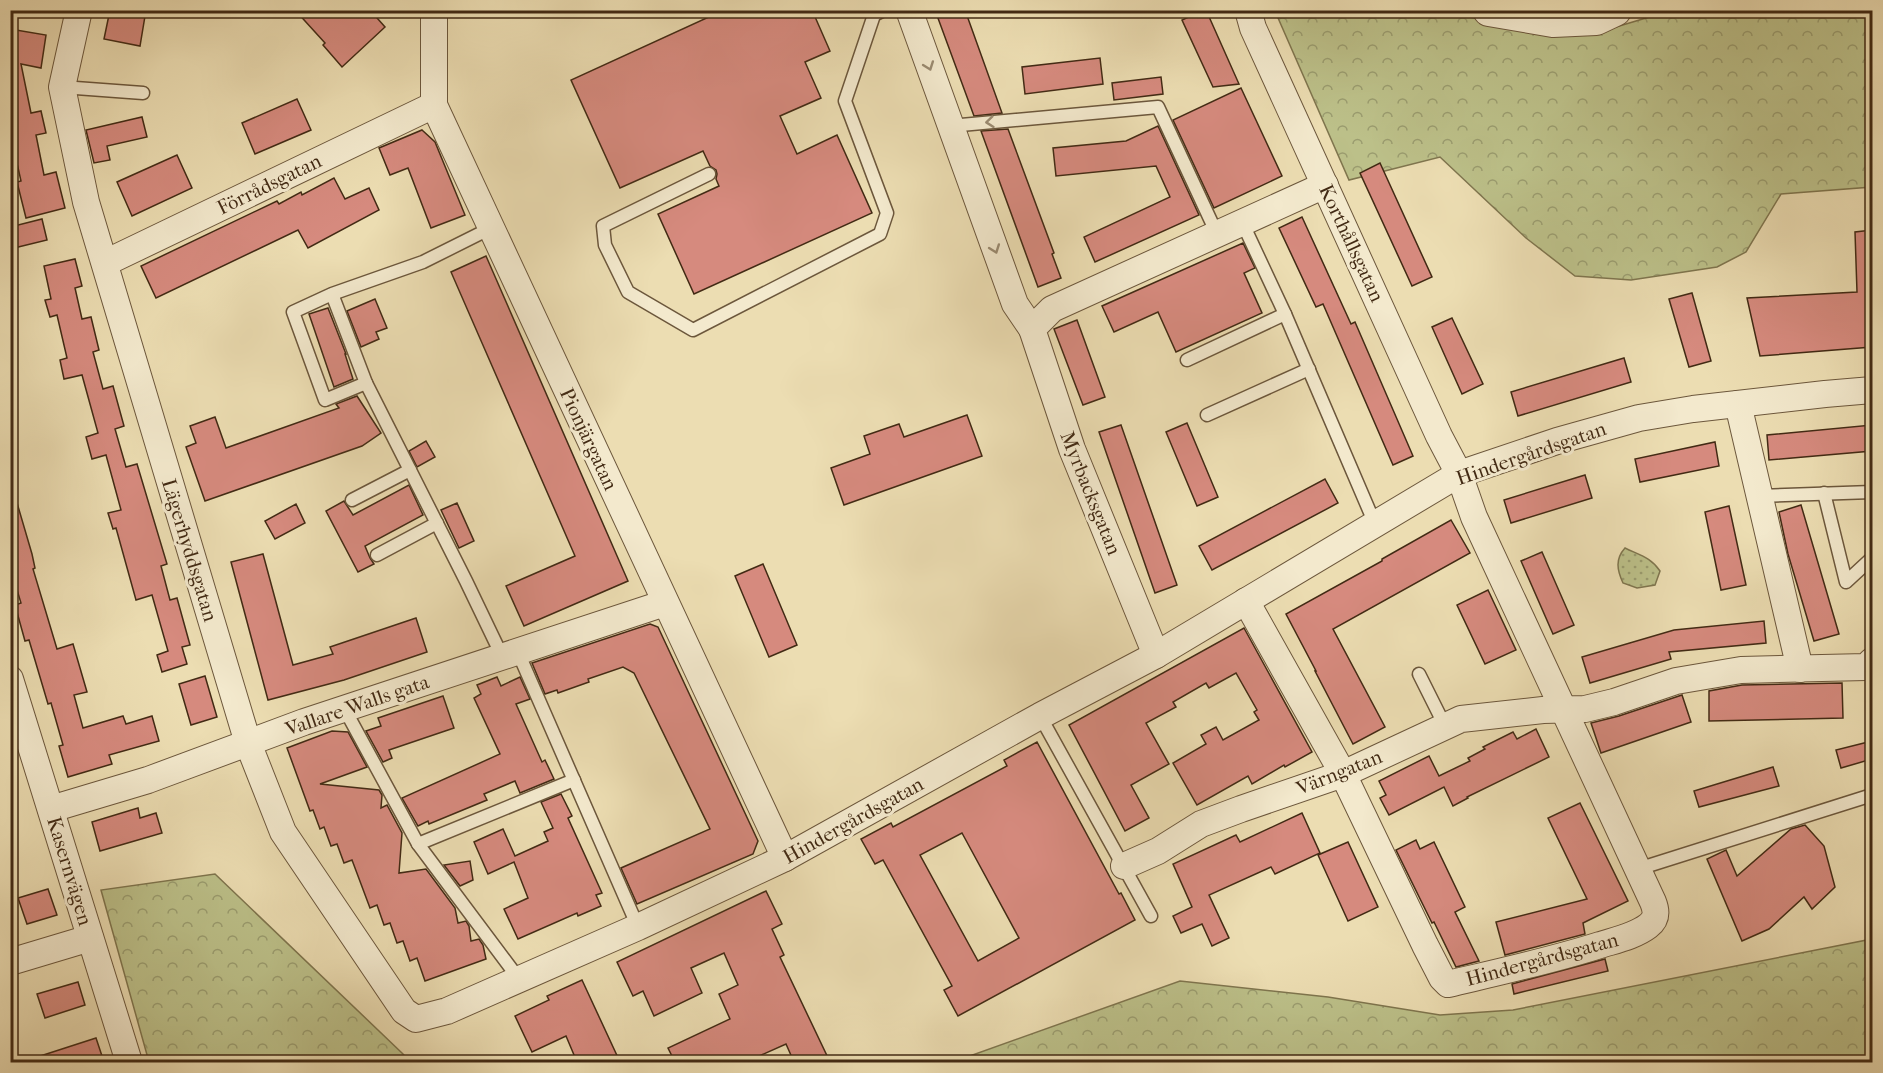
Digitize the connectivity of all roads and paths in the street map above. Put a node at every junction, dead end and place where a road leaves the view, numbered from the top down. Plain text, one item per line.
1 (79, 10) edge
2 (434, 10) edge
3 (884, 10) edge
4 (909, 10) edge
5 (1248, 10) edge
6 (1489, 10) edge
7 (1615, 10) edge
8 (62, 87) junction
9 (143, 93) dead end
10 (434, 105) junction
11 (950, 126) junction
12 (709, 174) dead end
13 (1325, 185) junction
14 (1242, 222) junction
15 (491, 228) junction
16 (1217, 234) junction
17 (105, 263) junction
18 (332, 294) junction
19 (1285, 314) junction
20 (1032, 329) junction
21 (1187, 360) dead end
22 (1309, 369) junction
23 (366, 383) junction
24 (1872, 390) edge
25 (1738, 404) junction
26 (1207, 415) dead end
27 (410, 470) junction
28 (1459, 474) junction
29 (1872, 492) edge
30 (1824, 493) junction
31 (1760, 496) junction
32 (352, 500) dead end
33 (437, 524) junction
34 (1375, 524) junction
35 (377, 555) dead end
36 (1872, 558) edge
37 (1246, 601) junction
38 (665, 603) junction
39 (510, 653) junction
40 (1156, 655) junction
41 (1872, 661) edge
42 (1800, 669) junction
43 (1419, 674) dead end
44 (10, 679) edge
45 (344, 708) junction
46 (1564, 709) junction
47 (1040, 716) junction
48 (1445, 726) junction
49 (248, 743) junction
50 (1343, 774) junction
51 (574, 780) junction
52 (1872, 795) edge
53 (51, 809) junction
54 (418, 844) junction
55 (784, 858) junction
56 (1124, 866) junction
57 (1638, 868) junction
58 (1151, 916) dead end
59 (638, 927) junction
60 (90, 938) junction
61 (10, 962) edge
62 (519, 979) junction
63 (447, 1011) joint
64 (129, 1062) edge

1 - 8 street, Lägerhyddsgatan
2 - 10 street, Pionjärgatan
3 - 12 lane
4 -> 11 street, Myrbacksgatan
5 - 13 street, Korthållsgatan
6 - 7 street
8 - 9 lane
8 - 17 street, Lägerhyddsgatan
10 - 15 street, Pionjärgatan
10 - 17 street, Förrådsgatan
16 -> 11 lane
11 -> 20 street, Myrbacksgatan
13 - 14 street
13 - 28 street, Korthållsgatan
14 - 16 street
14 - 19 lane
15 - 18 lane
15 - 38 street, Pionjärgatan
16 - 20 street
17 - 49 street, Lägerhyddsgatan
18 - 23 lane
18 - 23 lane
19 - 21 lane
19 - 22 lane
20 - 40 street, Myrbacksgatan
22 - 26 lane
22 - 34 lane
23 - 27 lane
24 - 25 street, Hindergårdsgatan
25 - 28 street, Hindergårdsgatan
25 - 31 street
27 - 32 lane
27 - 33 lane
28 - 34 street, Hindergårdsgatan
28 - 46 street
29 - 30 lane
30 - 31 lane
30 - 36 lane
31 - 42 street
33 - 35 lane
33 - 39 lane
34 - 37 street, Hindergårdsgatan
37 - 40 street, Hindergårdsgatan
37 - 50 street, Hindergårdsgatan
38 - 39 street, Vallare Walls gata
38 - 55 street, Pionjärgatan
39 - 45 street, Vallare Walls gata
39 - 51 lane
40 - 47 street, Hindergårdsgatan
41 - 42 street, Värngatan
42 - 46 street, Värngatan
43 - 48 lane
44 - 53 street, Kasernvägen
45 - 49 street, Vallare Walls gata
45 - 54 lane
46 - 48 street, Värngatan
46 - 57 street, Hindergårdsgatan
47 - 55 street, Hindergårdsgatan
47 - 56 lane
48 - 50 street, Värngatan
49 - 53 street, Vallare Walls gata
49 - 63 street, Lägerhyddsgatan
50 - 56 street, Värngatan
50 - 57 street, Hindergårdsgatan
51 - 54 lane
51 - 59 lane
52 - 57 lane
53 - 60 street, Kasernvägen
54 - 62 lane
55 - 59 street, Hindergårdsgatan
56 - 58 lane
59 - 62 street, Hindergårdsgatan
60 - 61 street
60 - 64 street, Kasernvägen
62 - 63 street, Hindergårdsgatan

